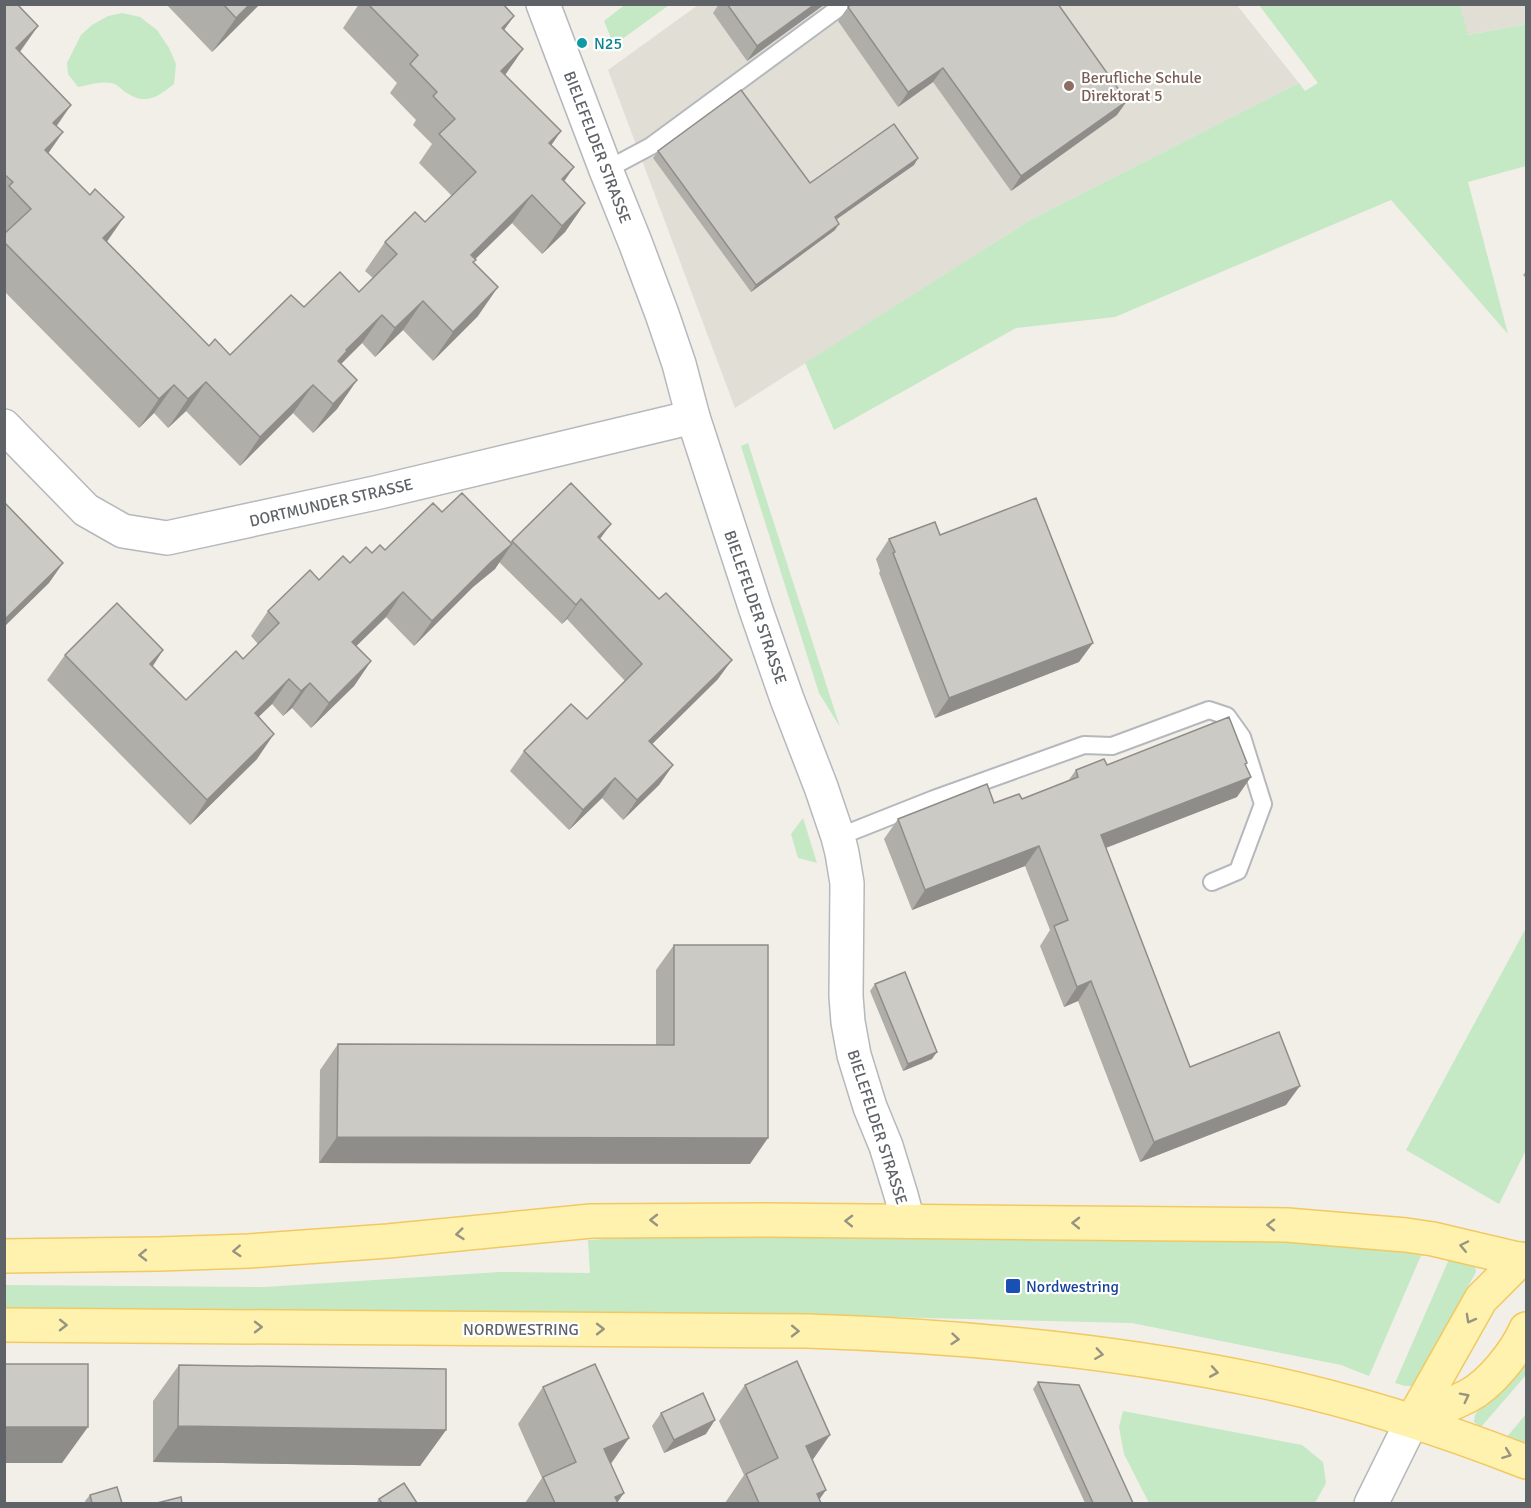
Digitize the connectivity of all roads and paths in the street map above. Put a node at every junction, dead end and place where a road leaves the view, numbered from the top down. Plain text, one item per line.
1 (543, 4) edge
2 (844, 4) edge
3 (606, 170) junction
4 (693, 417) junction
5 (4, 426) edge
6 (838, 837) junction
7 (1212, 882) dead end
8 (908, 1221) junction
9 (4, 1256) edge
10 (1525, 1266) edge
11 (4, 1325) edge
12 (1527, 1329) edge
13 (1412, 1421) junction
14 (1527, 1462) edge
15 (1371, 1503) edge

1 - 3 street, BIELEFELDER STRASSE
2 - 3 lane
3 - 4 street, BIELEFELDER STRASSE
4 - 5 street, DORTMUNDER STRASSE
4 - 6 street, BIELEFELDER STRASSE
6 - 7 lane
6 - 8 street, BIELEFELDER STRASSE
8 -> 9 main road
10 -> 8 main road
10 -> 13 main road
11 -> 13 main road, NORDWESTRING
13 -> 12 main road
13 -> 14 main road, NORDWESTRING
13 - 15 street

